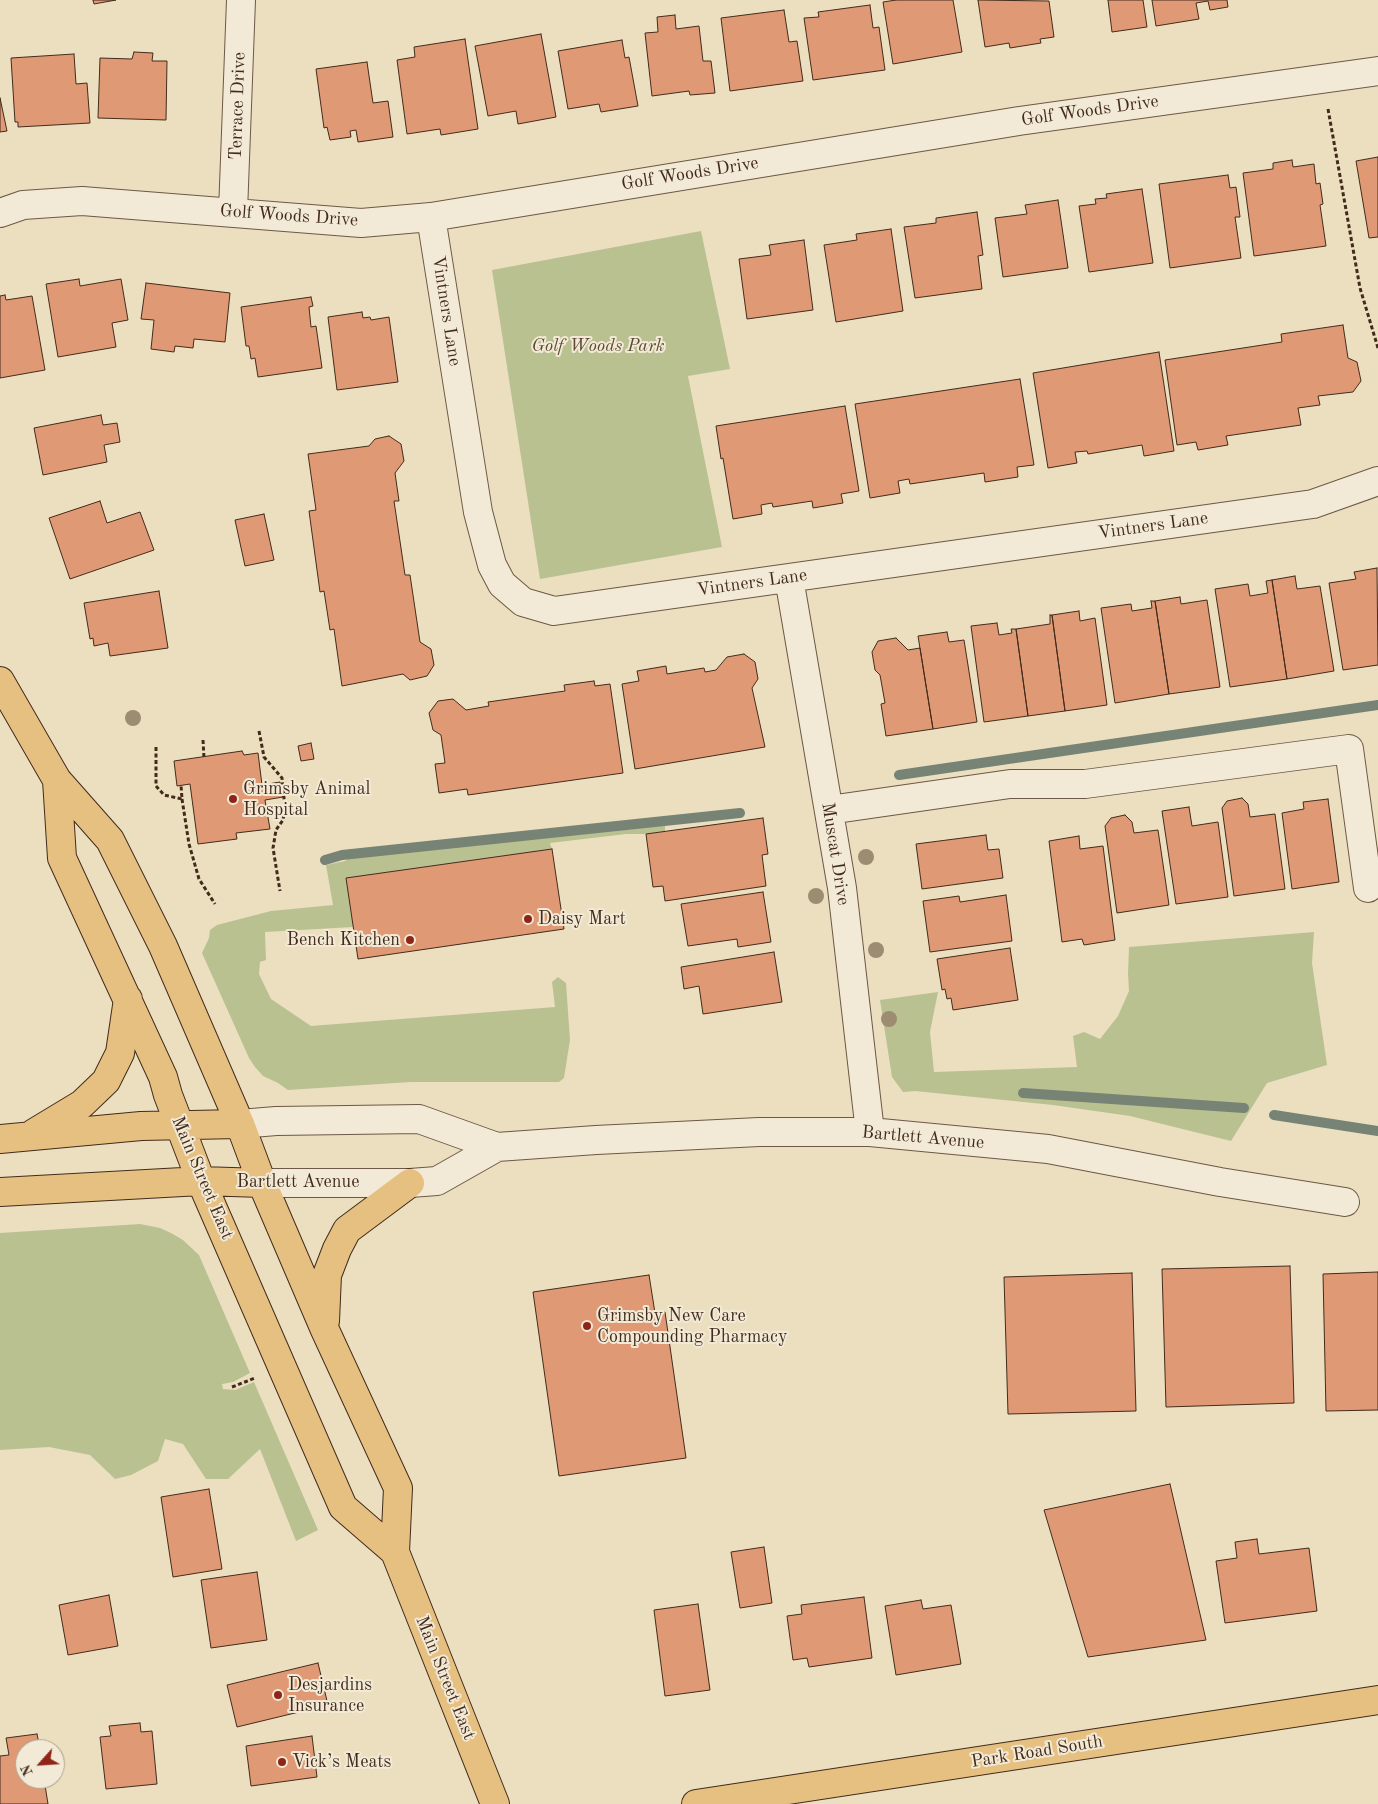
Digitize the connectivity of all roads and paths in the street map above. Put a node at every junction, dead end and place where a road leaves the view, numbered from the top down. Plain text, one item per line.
1 (241, 0) edge
2 (1378, 71) edge
3 (1323, 79) junction
4 (233, 212) junction
5 (0, 213) edge
6 (431, 216) junction
7 (1378, 348) edge
8 (1378, 480) edge
9 (789, 578) junction
10 (0, 681) edge
11 (259, 731) dead end
12 (203, 740) dead end
13 (156, 747) dead end
14 (204, 758) dead end
15 (57, 780) junction
16 (181, 786) dead end
17 (182, 799) junction
18 (829, 810) junction
19 (1368, 888) dead end
20 (280, 890) dead end
21 (215, 904) dead end
22 (128, 1000) junction
23 (240, 1124) junction
24 (179, 1125) junction
25 (870, 1132) junction
26 (28, 1136) junction
27 (0, 1139) edge
28 (497, 1147) junction
29 (201, 1181) junction
30 (262, 1182) junction
31 (410, 1182) junction
32 (0, 1192) edge
33 (1345, 1202) dead end
34 (325, 1330) junction
35 (256, 1378) dead end
36 (232, 1387) dead end
37 (395, 1552) junction
38 (1378, 1700) edge
39 (495, 1804) edge
40 (696, 1804) edge

1 - 4 street, Terrace Drive
2 - 3 street, Golf Woods Drive
3 - 6 street, Golf Woods Drive
3 - 7 path
4 - 5 street, Golf Woods Drive
4 - 6 street, Golf Woods Drive
6 - 9 street, Vintners Lane
8 - 9 street, Vintners Lane
9 - 18 street, Muscat Drive
10 - 15 main road, Main Street East
11 - 20 path
12 - 14 path
13 - 17 path
15 - 22 main road, Main Street East
15 - 23 main road, Main Street East
16 - 17 path
17 - 21 path
18 - 19 street
18 - 25 street, Muscat Drive
22 - 24 main road, Main Street East
22 - 26 main road
23 - 24 main road, Bartlett Avenue
23 - 28 street, Bartlett Avenue
23 - 30 main road, Main Street East
24 - 26 main road, Bartlett Avenue
24 - 29 main road, Main Street East
25 - 28 street, Bartlett Avenue
25 - 33 street, Bartlett Avenue
26 - 27 main road, Bartlett Avenue
28 - 31 street, Bartlett Avenue
29 - 30 main road, Bartlett Avenue
29 - 32 main road, Bartlett Avenue
29 - 37 main road, Main Street East
30 - 31 street, Bartlett Avenue
30 - 34 main road, Main Street East
31 - 34 main road
34 - 37 main road, Main Street East
35 - 36 path
37 - 39 main road, Main Street East
38 - 40 main road, Park Road South

